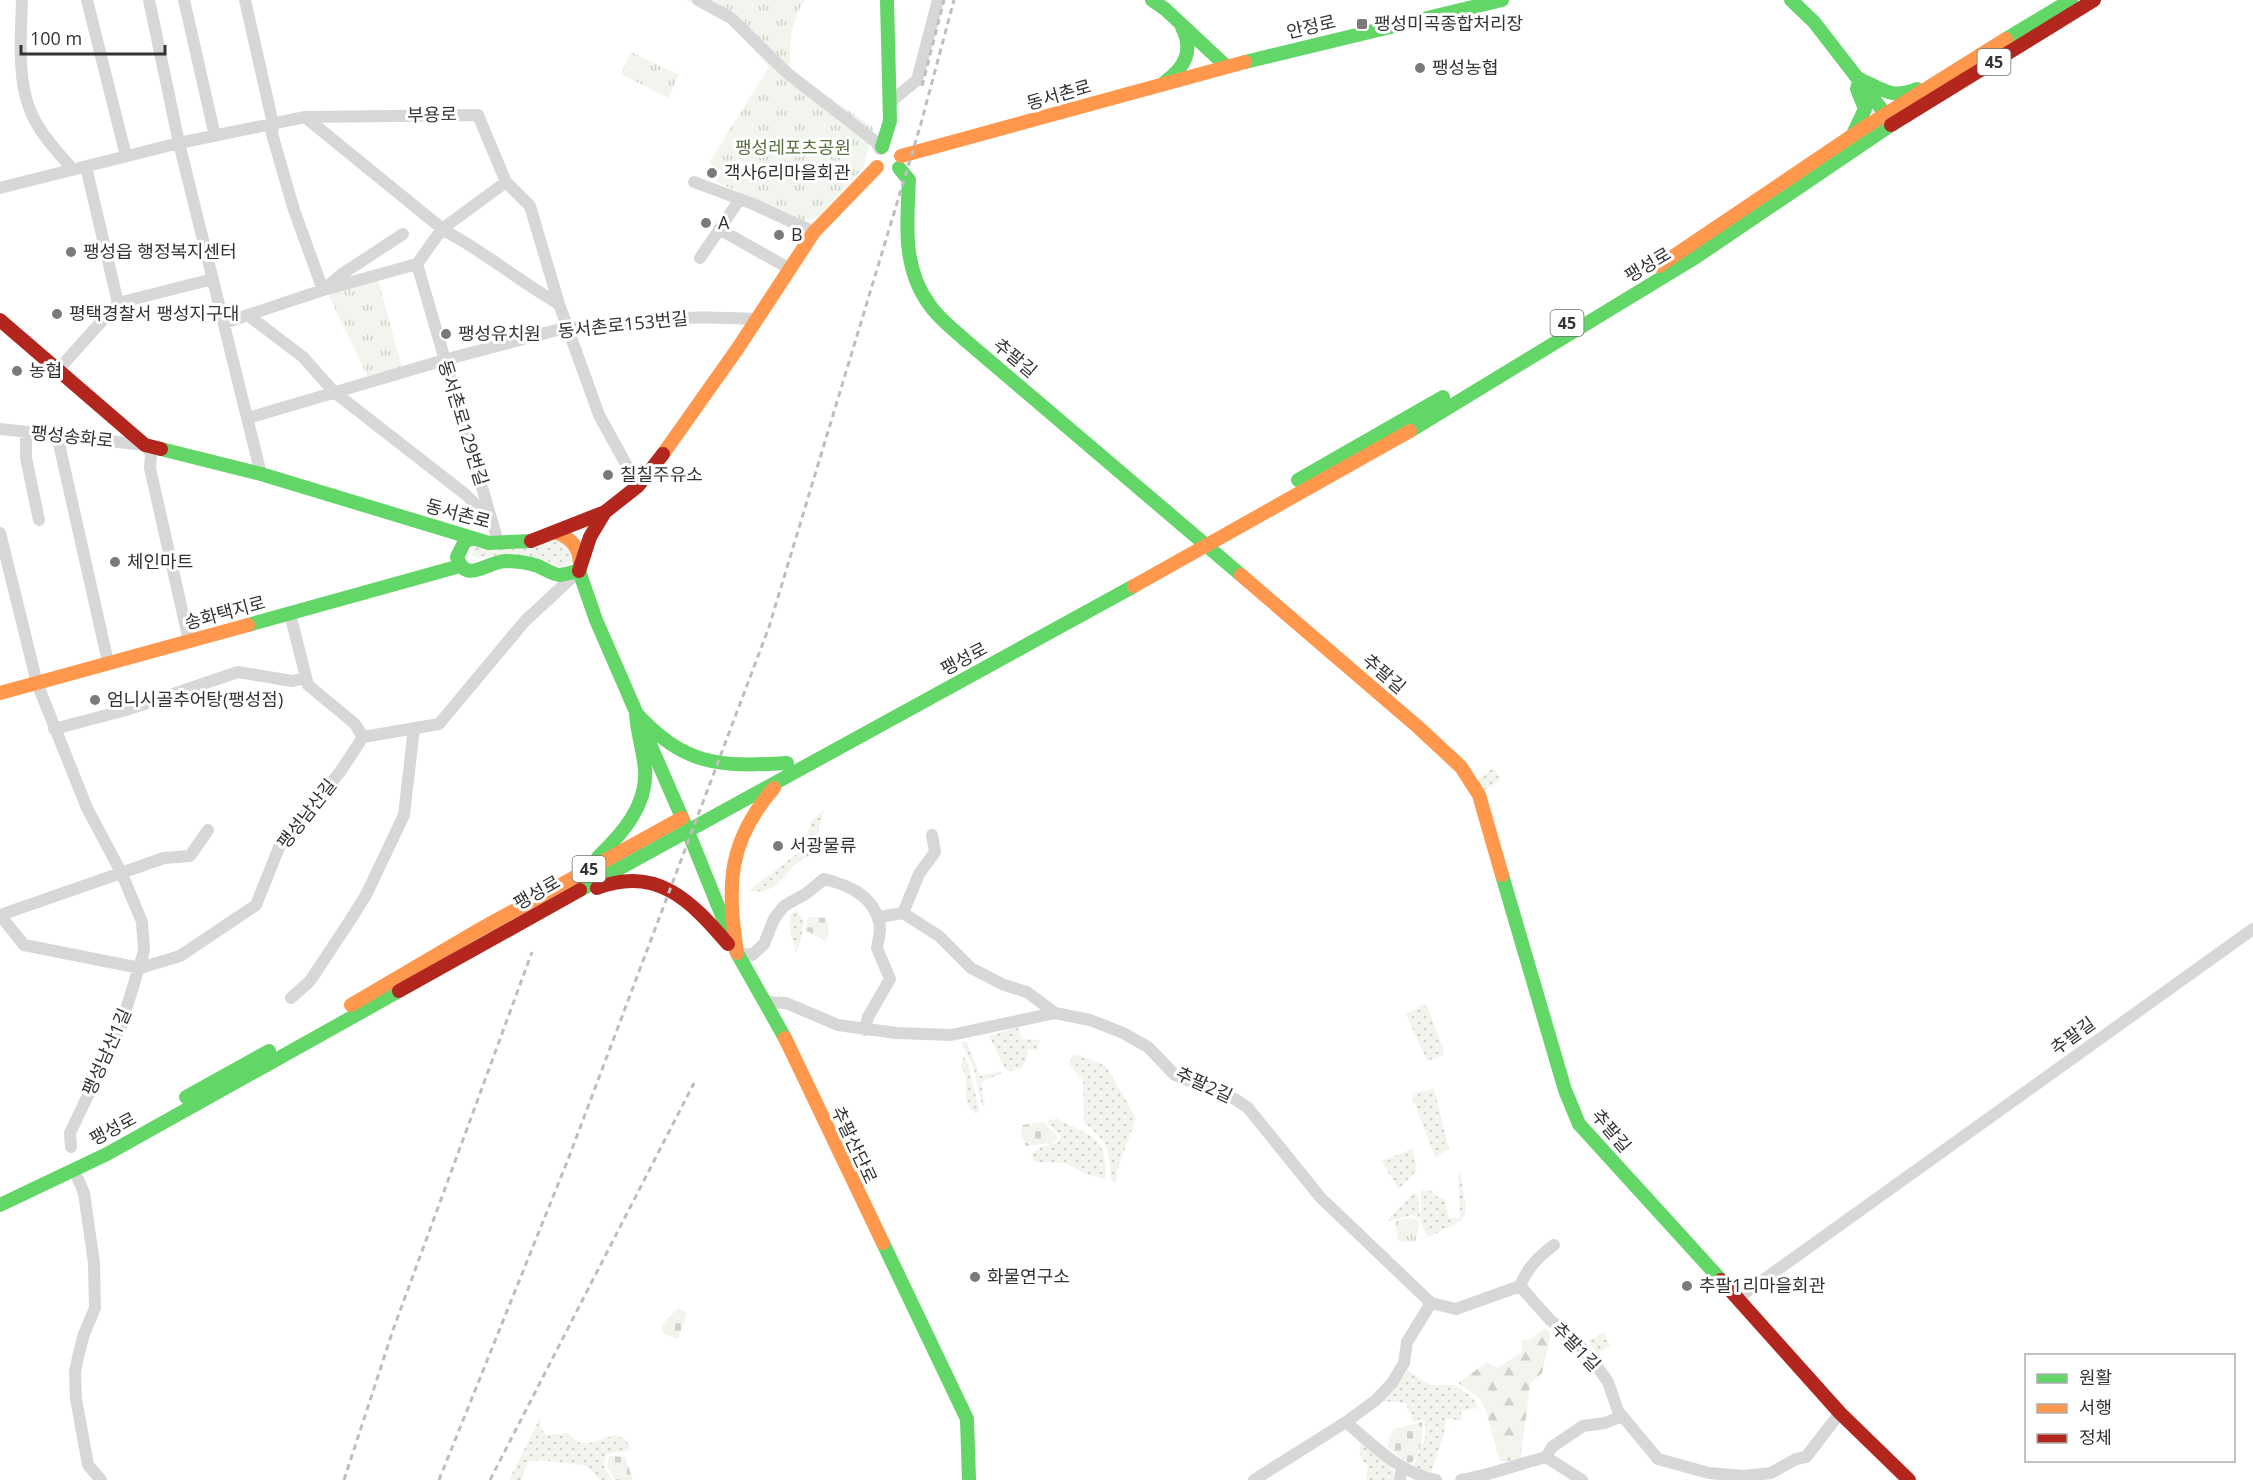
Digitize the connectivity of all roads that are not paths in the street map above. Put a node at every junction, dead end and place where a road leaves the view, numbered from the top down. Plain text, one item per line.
1 (22, 0) edge
2 (87, 0) edge
3 (149, 0) edge
4 (184, 0) edge
5 (245, 0) edge
6 (698, 0) edge
7 (887, 0) edge
8 (938, 0) edge
9 (1152, 0) edge
10 (1502, 0) edge
11 (2071, 0) edge
12 (2094, 0) edge
13 (1796, 3) edge
14 (1180, 24) junction
15 (1226, 66) junction
16 (1860, 79) junction
17 (1164, 84) junction
18 (1920, 91) junction
19 (889, 103) junction
20 (305, 117) junction
21 (1890, 118) junction
22 (273, 124) junction
23 (1852, 134) junction
24 (215, 136) junction
25 (179, 143) junction
26 (881, 148) junction
27 (126, 156) junction
28 (900, 162) junction
29 (877, 167) junction
30 (80, 169) junction
31 (506, 182) junction
32 (694, 182) dead end
33 (0, 188) edge
34 (740, 199) junction
35 (442, 229) junction
36 (719, 229) junction
37 (814, 232) junction
38 (403, 234) dead end
39 (700, 258) dead end
40 (417, 264) junction
41 (790, 268) junction
42 (213, 279) junction
43 (323, 290) junction
44 (118, 303) junction
45 (559, 304) junction
46 (249, 316) junction
47 (757, 319) junction
48 (0, 320) edge
49 (224, 323) junction
50 (568, 327) junction
51 (444, 360) junction
52 (58, 370) junction
53 (334, 392) junction
54 (248, 418) junction
55 (0, 429) edge
56 (26, 432) junction
57 (57, 435) junction
58 (144, 445) junction
59 (261, 474) junction
60 (639, 486) junction
61 (605, 512) junction
62 (491, 519) junction
63 (39, 520) dead end
64 (555, 532) junction
65 (0, 533) edge
66 (471, 538) junction
67 (1205, 539) junction
68 (498, 542) junction
69 (460, 566) junction
70 (579, 571) junction
71 (290, 614) junction
72 (189, 641) junction
73 (108, 662) junction
74 (306, 678) junction
75 (37, 683) junction
76 (0, 693) edge
77 (636, 713) junction
78 (414, 728) junction
79 (54, 729) junction
80 (363, 737) junction
81 (787, 770) junction
82 (685, 824) junction
83 (208, 830) dead end
84 (932, 835) dead end
85 (122, 874) junction
86 (568, 888) junction
87 (903, 913) junction
88 (0, 915) edge
89 (879, 922) junction
90 (2253, 929) edge
91 (737, 953) junction
92 (140, 968) junction
93 (291, 998) dead end
94 (765, 1002) junction
95 (1055, 1013) junction
96 (865, 1030) junction
97 (71, 1146) dead end
98 (78, 1179) dead end
99 (0, 1192) edge
100 (0, 1205) edge
101 (1554, 1245) dead end
102 (1520, 1286) junction
103 (1738, 1298) junction
104 (1431, 1303) junction
105 (1840, 1413) junction
106 (1622, 1416) junction
107 (1346, 1422) junction
108 (1546, 1457) junction
109 (1401, 1474) edge
110 (100, 1480) edge
111 (969, 1480) edge
112 (1254, 1480) edge
113 (1436, 1480) edge
114 (1461, 1480) edge
115 (1582, 1480) edge
116 (1909, 1480) edge

1 - 30 street
2 - 27 street
3 - 25 street
4 - 24 street
5 - 22 street
6 - 26 street
7 - 19 main road
8 - 19 street
9 - 14 main road
10 - 15 main road, 안정로
11 - 18 main road, 팽성로 / 45
12 - 21 main road, 팽성로 / 45
13 - 16 main road
14 - 15 main road
14 - 17 main road
15 - 17 main road, 동서촌로
16 - 18 main road
16 - 21 main road
16 - 23 main road
17 - 28 main road, 동서촌로
18 - 21 main road, 팽성로 / 45
19 - 26 main road
20 - 22 street, 부용로
20 - 31 street, 부용로
20 - 35 street
21 - 23 main road, 팽성로 / 45
21 - 67 main road, 팽성로 / 45
22 - 24 street, 부용로
22 - 43 street
23 - 67 main road, 팽성로 / 45
24 - 25 street, 부용로
25 - 27 street, 부용로
25 - 42 street
26 - 28 main road
26 - 29 main road
27 - 30 street, 부용로
28 - 29 main road
28 - 103 main road, 추팔길
29 - 37 main road, 동서촌로
30 - 33 street, 부용로
30 - 44 street
31 - 35 street
31 - 45 street
32 - 34 street
34 - 36 street
34 - 37 street
35 - 40 street
35 - 45 street
36 - 39 street
36 - 41 street
37 - 41 main road, 동서촌로
38 - 43 street
40 - 43 street
40 - 51 street, 동서촌로129번길
41 - 47 main road, 동서촌로
42 - 44 street
42 - 49 street
43 - 46 street
44 - 52 street
45 - 50 street
46 - 49 street
46 - 53 street
47 - 50 street, 동서촌로153번길
47 - 60 main road, 동서촌로
48 - 52 main road, 동서촌로
49 - 54 street
50 - 51 street, 동서촌로153번길
50 - 60 street
51 - 53 street, 동서촌로153번길
51 - 62 street, 동서촌로129번길
52 - 58 main road, 동서촌로
53 - 54 street, 동서촌로153번길
53 - 62 street
54 - 59 street
55 - 56 street, 팽성송화로
56 - 57 street, 팽성송화로
56 - 63 street
57 - 58 street, 팽성송화로
57 - 73 street
58 - 59 main road, 동서촌로
58 - 72 street
59 - 66 main road, 동서촌로
60 - 61 main road, 동서촌로
61 - 64 main road, 동서촌로
61 - 70 main road
62 - 68 street, 동서촌로129번길
64 - 68 main road, 동서촌로
64 - 70 main road
65 - 75 street, 팽성남산1길
66 - 68 main road, 동서촌로
66 - 69 main road
67 - 81 main road, 팽성로 / 45
69 - 70 main road, 송화택지로
69 - 71 main road, 송화택지로
70 - 77 main road
70 - 78 street
71 - 72 main road, 송화택지로
71 - 74 street
72 - 73 main road, 송화택지로
73 - 75 main road, 송화택지로
74 - 79 street
74 - 80 street
75 - 76 main road, 송화택지로
75 - 79 street, 팽성남산1길
77 - 81 main road
77 - 82 main road
77 - 86 main road
78 - 80 street
78 - 93 street
79 - 85 street, 팽성남산1길
80 - 92 street, 팽성남산길
81 - 82 main road, 팽성로 / 45
81 - 91 main road
82 - 86 main road, 팽성로 / 45
82 - 91 main road, 추팔산단로
83 - 85 street
84 - 87 street
85 - 88 street
85 - 92 street, 팽성남산1길
86 - 91 main road
86 - 99 main road, 팽성로 / 45
86 - 100 main road, 팽성로 / 45
87 - 89 street
87 - 95 street
88 - 92 street
89 - 91 street
89 - 96 street
90 - 103 street, 추팔길
91 - 94 main road, 추팔산단로
92 - 97 street, 팽성남산1길
94 - 96 street, 추팔2길
94 - 111 main road, 추팔산단로
95 - 96 street, 추팔2길
95 - 104 street, 추팔2길
98 - 110 street
101 - 102 street
102 - 104 street
102 - 106 street, 추팔1길
103 - 105 main road, 추팔길
104 - 107 street
105 - 106 street, 추팔1길
105 - 116 main road, 추팔길
106 - 108 street
107 - 109 street
107 - 112 street
108 - 114 street
108 - 115 street
109 - 113 street

